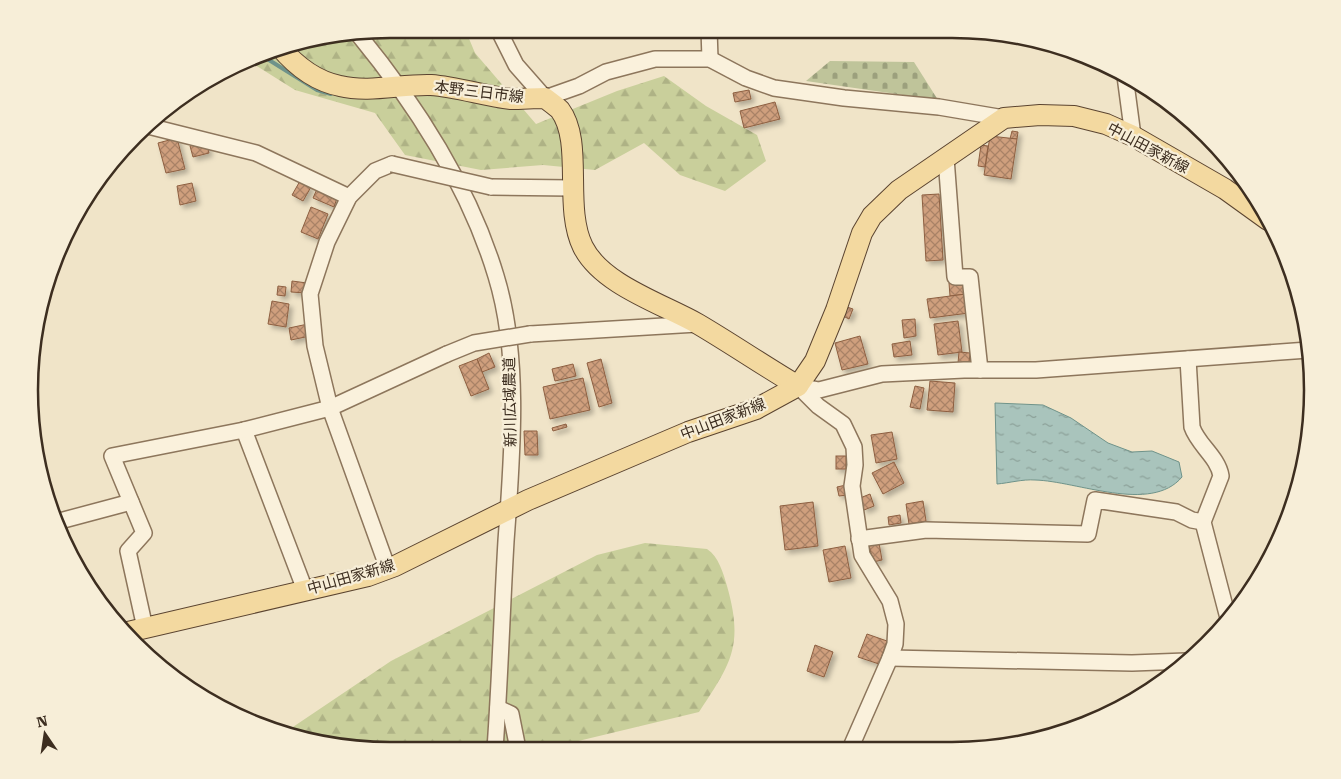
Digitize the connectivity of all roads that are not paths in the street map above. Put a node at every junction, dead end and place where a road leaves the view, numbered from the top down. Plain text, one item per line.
1 (502, 38) edge
2 (710, 38) edge
3 (356, 39) edge
4 (362, 39) edge
5 (370, 49) junction
6 (285, 53) edge
7 (710, 59) junction
8 (1126, 84) edge
9 (399, 85) junction
10 (545, 98) junction
11 (1004, 118) junction
12 (154, 128) edge
13 (1133, 136) junction
14 (946, 158) junction
15 (571, 188) junction
16 (349, 197) junction
17 (1253, 209) edge
18 (697, 324) junction
19 (1301, 351) edge
20 (1188, 359) junction
21 (980, 370) junction
22 (798, 386) junction
23 (330, 408) junction
24 (244, 430) junction
25 (131, 502) junction
26 (509, 509) junction
27 (63, 520) edge
28 (1203, 522) junction
29 (859, 539) junction
30 (388, 569) junction
31 (305, 590) junction
32 (1226, 610) edge
33 (136, 630) edge
34 (890, 658) junction
35 (1175, 661) edge
36 (498, 708) junction
37 (496, 742) edge
38 (516, 742) edge
39 (853, 742) edge

1 - 10 street
2 - 7 street
3 - 5 street
4 - 5 street, 新川広域農道
5 - 9 street, 新川広域農道
6 - 9 main road, 本野三日市線
7 - 10 street
7 - 11 street
8 - 13 street
9 - 10 main road, 本野三日市線
9 - 26 street, 新川広域農道
10 - 15 main road, 本野三日市線
11 - 13 main road, 中山田家新線
11 - 14 main road, 中山田家新線
12 - 16 street
13 - 17 main road, 中山田家新線
14 - 21 street
14 - 22 main road, 中山田家新線
15 - 16 street, bridge
15 - 18 main road, 本野三日市線
16 - 23 street
18 - 22 main road, 本野三日市線
18 - 23 street, bridge
19 - 20 street
20 - 21 street
20 - 28 street
21 - 22 street
22 - 26 main road, 中山田家新線
22 - 29 street
23 - 24 street
23 - 30 street
24 - 25 street
24 - 31 street
25 - 27 street
25 - 33 street
26 - 30 main road, 中山田家新線
26 - 36 street, 新川広域農道
28 - 29 street
28 - 32 street
29 - 34 street
30 - 31 main road, 中山田家新線
31 - 33 main road, 中山田家新線
34 - 35 street
34 - 39 street
36 - 37 street, 新川広域農道
36 - 38 street

